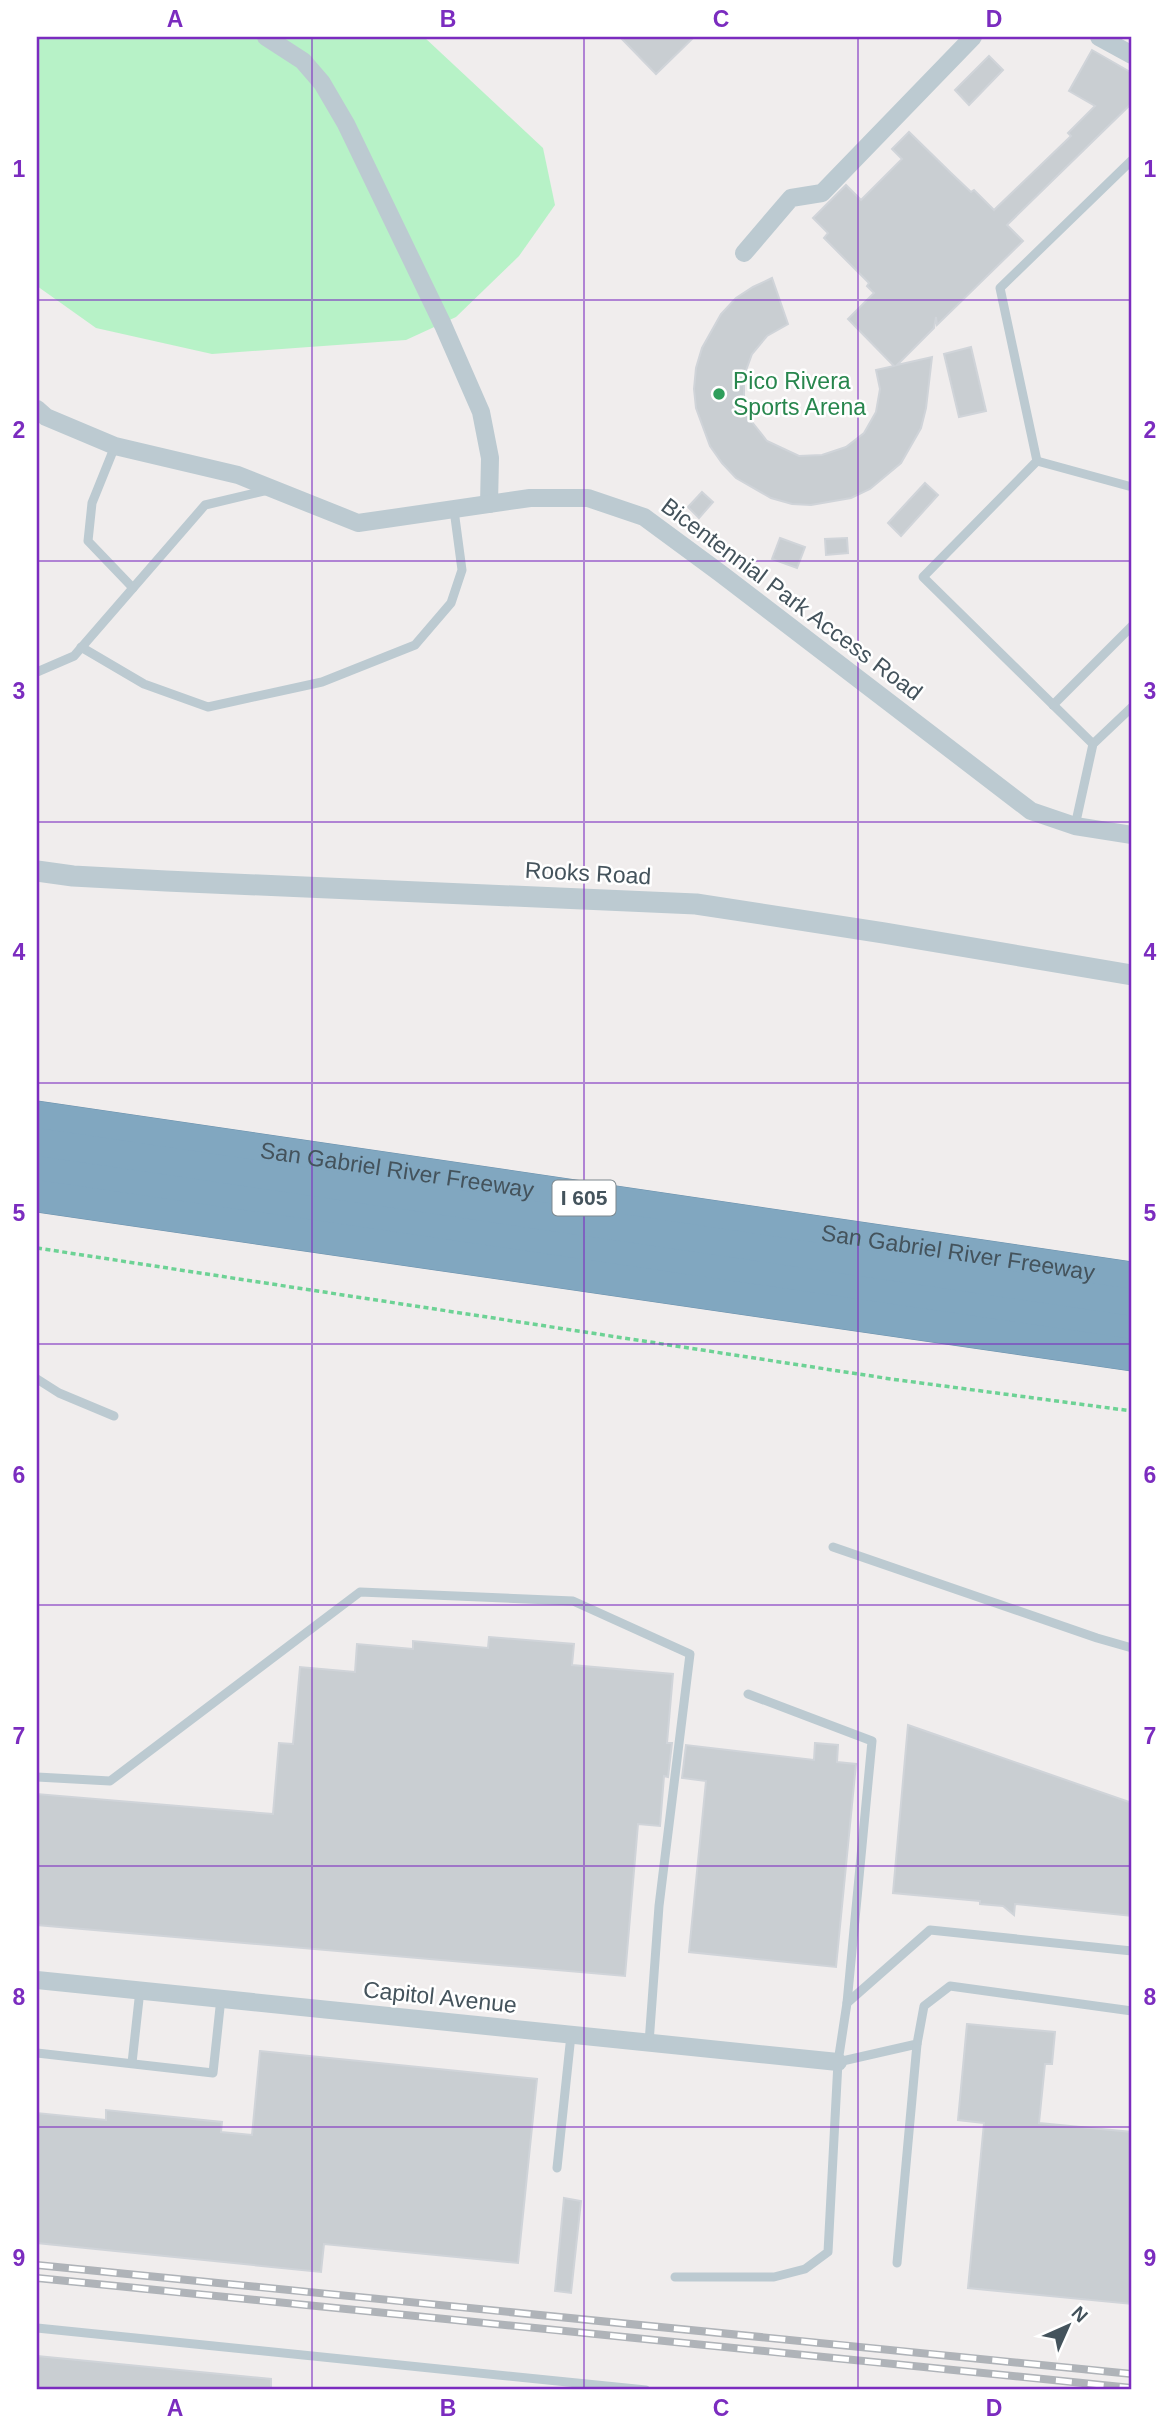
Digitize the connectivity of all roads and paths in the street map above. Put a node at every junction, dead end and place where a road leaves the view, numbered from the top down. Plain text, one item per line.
1 (266, 37) edge
2 (973, 37) edge
3 (1099, 37) edge
4 (1132, 55) edge
5 (1132, 160) edge
6 (744, 253) dead end
7 (37, 410) edge
8 (115, 446) junction
9 (1037, 461) junction
10 (1132, 487) edge
11 (273, 489) junction
12 (489, 504) junction
13 (454, 510) junction
14 (133, 588) junction
15 (1132, 626) edge
16 (82, 647) junction
17 (37, 672) edge
18 (1053, 705) junction
19 (1132, 707) edge
20 (1093, 744) junction
21 (1075, 826) junction
22 (1132, 835) edge
23 (37, 871) edge
24 (1132, 975) edge
25 (37, 1117) edge
26 (37, 1144) edge
27 (37, 1172) edge
28 (37, 1196) edge
29 (37, 1248) edge
30 (1132, 1278) edge
31 (1132, 1305) edge
32 (1132, 1332) edge
33 (1132, 1355) edge
34 (37, 1379) edge
35 (1132, 1411) edge
36 (114, 1416) dead end
37 (833, 1547) dead end
38 (1132, 1648) edge
39 (748, 1694) dead end
40 (37, 1777) edge
41 (1132, 1951) edge
42 (37, 1980) edge
43 (140, 1990) junction
44 (220, 1998) junction
45 (847, 2003) junction
46 (1132, 2011) edge
47 (571, 2035) junction
48 (649, 2043) junction
49 (917, 2044) junction
50 (37, 2053) edge
51 (838, 2062) junction
52 (132, 2063) junction
53 (558, 2168) dead end
54 (897, 2263) dead end
55 (675, 2277) dead end
56 (37, 2328) edge
57 (646, 2390) edge

1 - 12 street
2 - 6 street
3 - 4 street
5 - 9 lane
7 - 8 street, Bicentennial Park Access Road
8 - 11 street, Bicentennial Park Access Road
8 - 14 lane
9 - 10 lane
9 - 18 lane
11 - 13 street, Bicentennial Park Access Road
11 - 14 lane
12 - 13 street, Bicentennial Park Access Road
12 - 21 street, Bicentennial Park Access Road
13 - 16 lane
14 - 16 lane
15 - 18 lane
16 - 17 lane
18 - 20 lane
19 - 20 lane
20 - 21 lane
21 - 22 street, Bicentennial Park Access Road
23 - 24 street, Rooks Road
25 - 30 highway, San Gabriel River Freeway / I 605
26 - 31 highway
27 - 32 highway
28 - 33 highway
29 - 35 path
34 - 36 lane
37 - 38 lane
39 - 45 lane
40 - 48 lane
41 - 45 lane
42 - 43 street, Capitol Avenue
43 - 44 street, Capitol Avenue
43 - 52 lane
44 - 47 street, Capitol Avenue
44 - 52 lane
45 - 51 lane
46 - 49 lane
47 - 48 street, Capitol Avenue
47 - 53 lane
48 - 51 street, Capitol Avenue
49 - 51 lane
49 - 54 lane
50 - 52 lane
51 - 55 lane
56 - 57 lane

